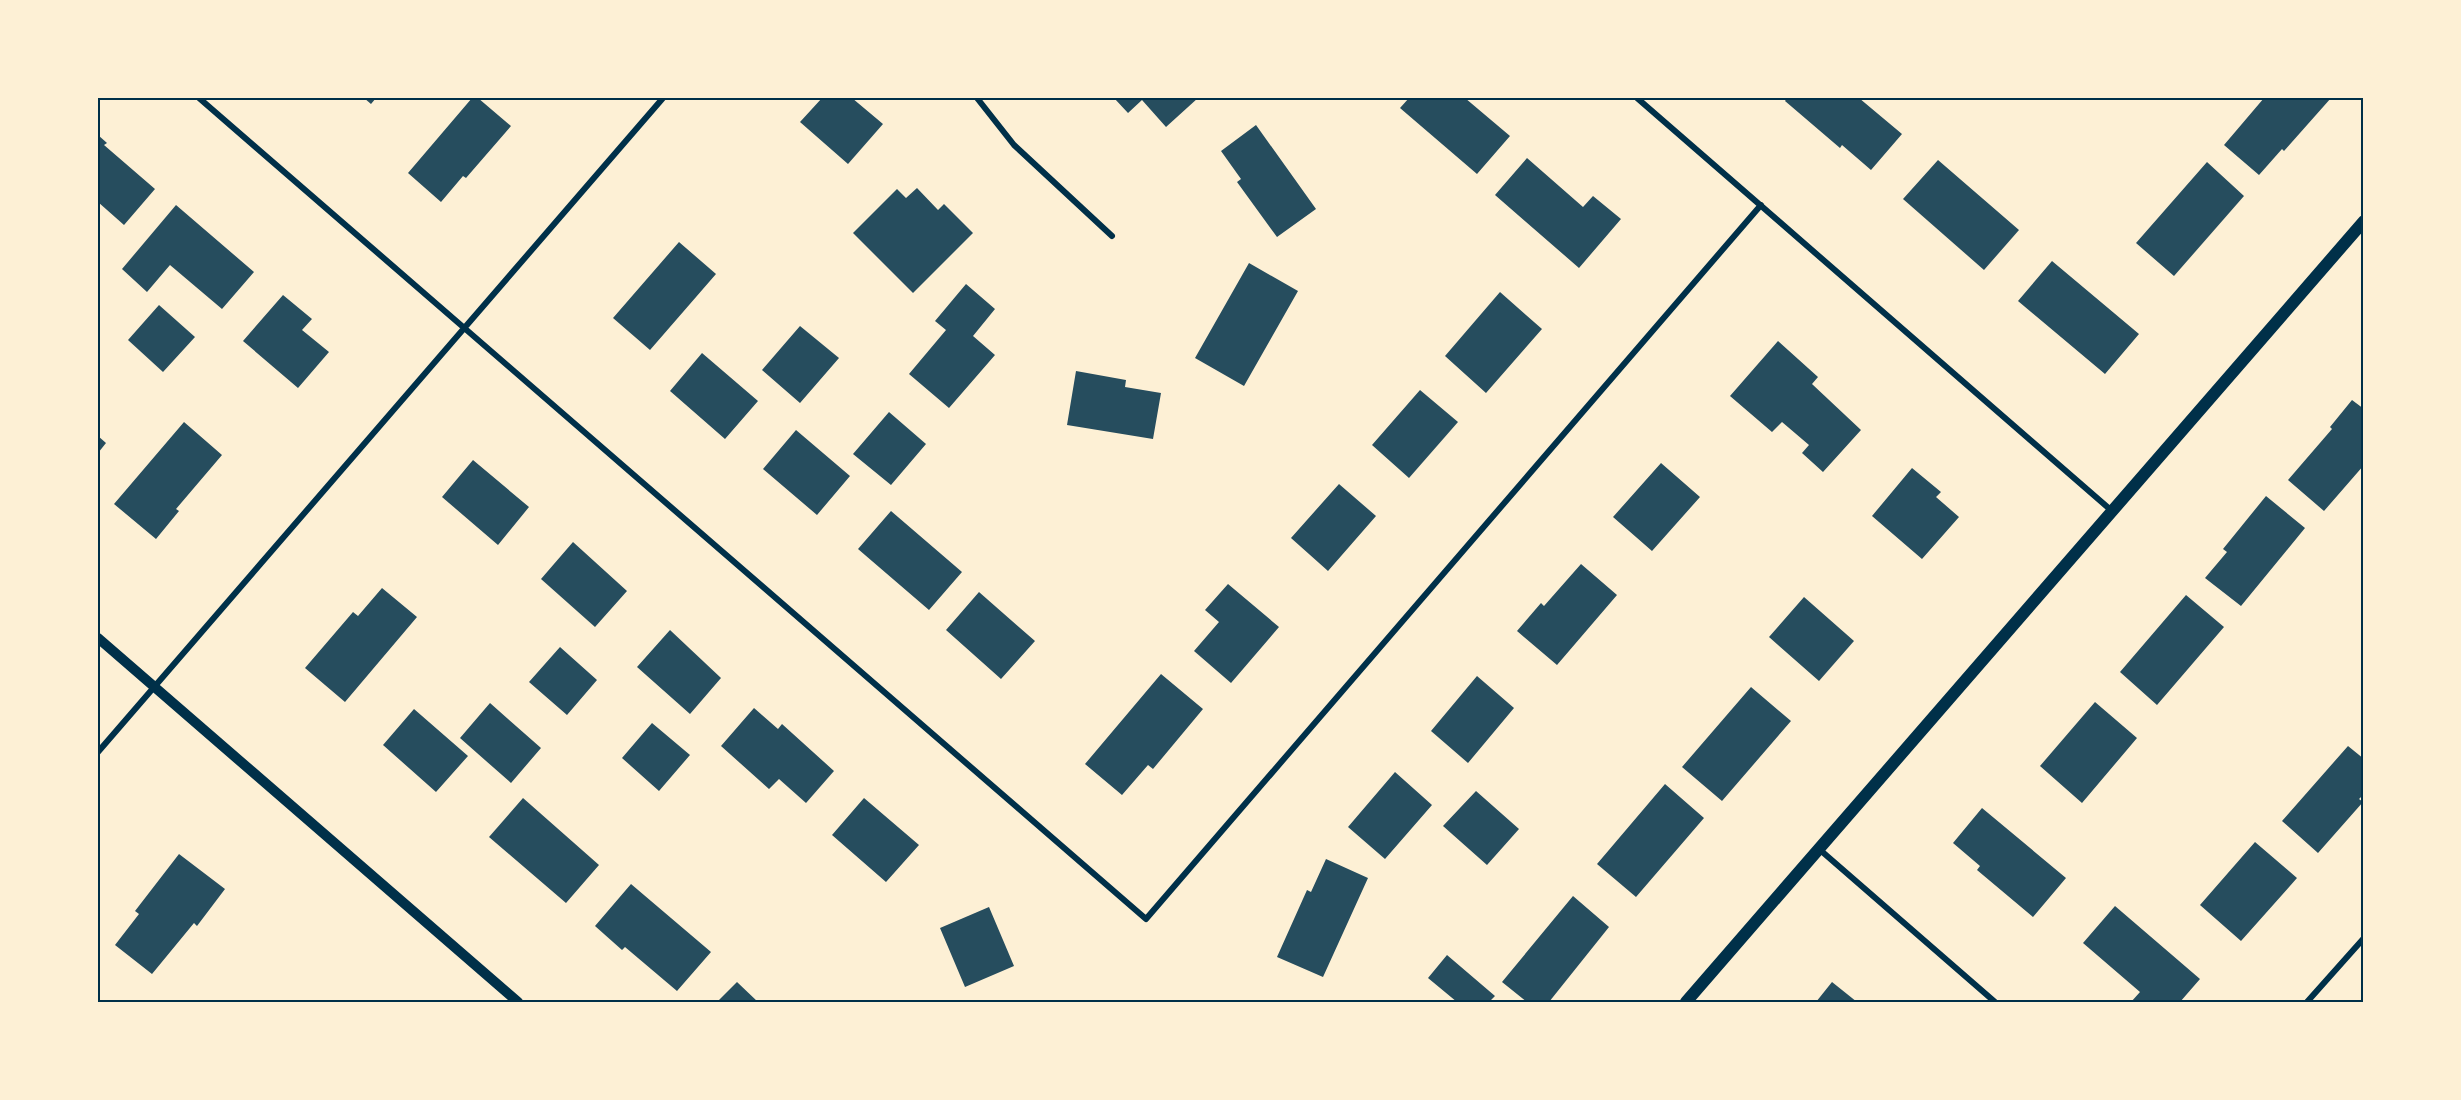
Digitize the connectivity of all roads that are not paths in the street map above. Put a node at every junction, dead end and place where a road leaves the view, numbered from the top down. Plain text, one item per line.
1 (199, 98) edge
2 (663, 98) edge
3 (976, 98) edge
4 (1637, 98) edge
5 (1761, 205) junction
6 (2364, 220) edge
7 (1113, 236) dead end
8 (464, 327) junction
9 (2112, 511) junction
10 (98, 638) edge
11 (154, 687) junction
12 (98, 752) edge
13 (1819, 849) junction
14 (2364, 938) edge
15 (518, 1002) edge
16 (1686, 1002) edge
17 (1995, 1002) edge
18 (2307, 1002) edge

1 - 8 street
2 - 8 street
3 - 7 street
4 - 5 street
5 - 8 street
5 - 9 street
6 - 9 main road
8 - 11 street
9 - 13 main road
10 - 11 street
11 - 12 street
11 - 15 street
13 - 16 main road
13 - 17 street
14 - 18 street

